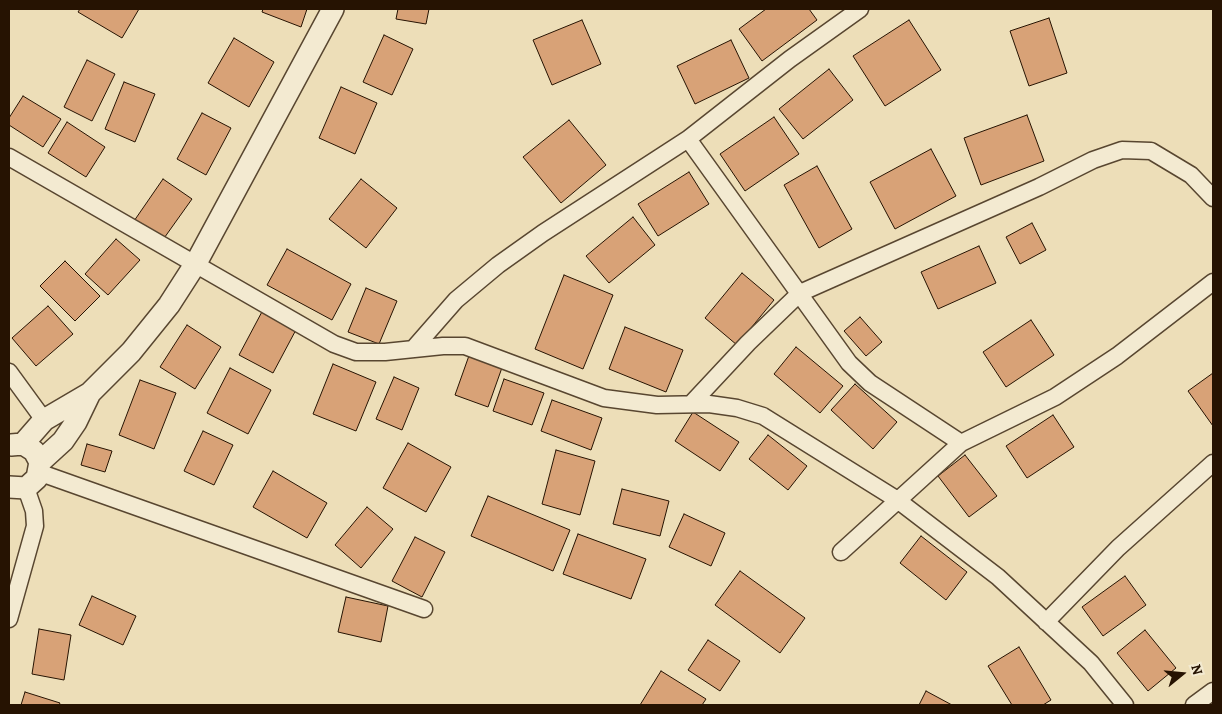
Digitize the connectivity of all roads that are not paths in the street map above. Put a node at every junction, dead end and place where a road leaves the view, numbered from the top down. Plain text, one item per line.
1 (332, 9) edge
2 (860, 9) edge
3 (688, 139) junction
4 (9, 157) edge
5 (1213, 198) edge
6 (196, 263) junction
7 (1213, 282) edge
8 (800, 293) junction
9 (414, 348) junction
10 (9, 372) edge
11 (90, 393) junction
12 (691, 404) junction
13 (44, 420) junction
14 (961, 443) junction
15 (16, 445) edge
16 (1213, 463) edge
17 (28, 477) edge
18 (896, 499) junction
19 (841, 552) dead end
20 (424, 609) dead end
21 (9, 619) edge
22 (1046, 622) junction
23 (1213, 691) edge
24 (1125, 705) edge
25 (1194, 705) edge

1 - 6 street
2 - 3 street
3 - 8 street
3 - 9 street
4 - 6 street
5 - 8 street
6 - 9 street
6 - 11 street
7 - 14 street
8 - 12 street
8 - 14 street
9 - 12 street
10 - 13 street
11 - 13 street
11 - 17 street
12 - 18 street
13 - 15 street
14 - 18 street
15 - 17 street
16 - 22 street
17 - 20 street
17 - 21 street
18 - 19 street
18 - 22 street
22 - 24 street
23 - 25 street

